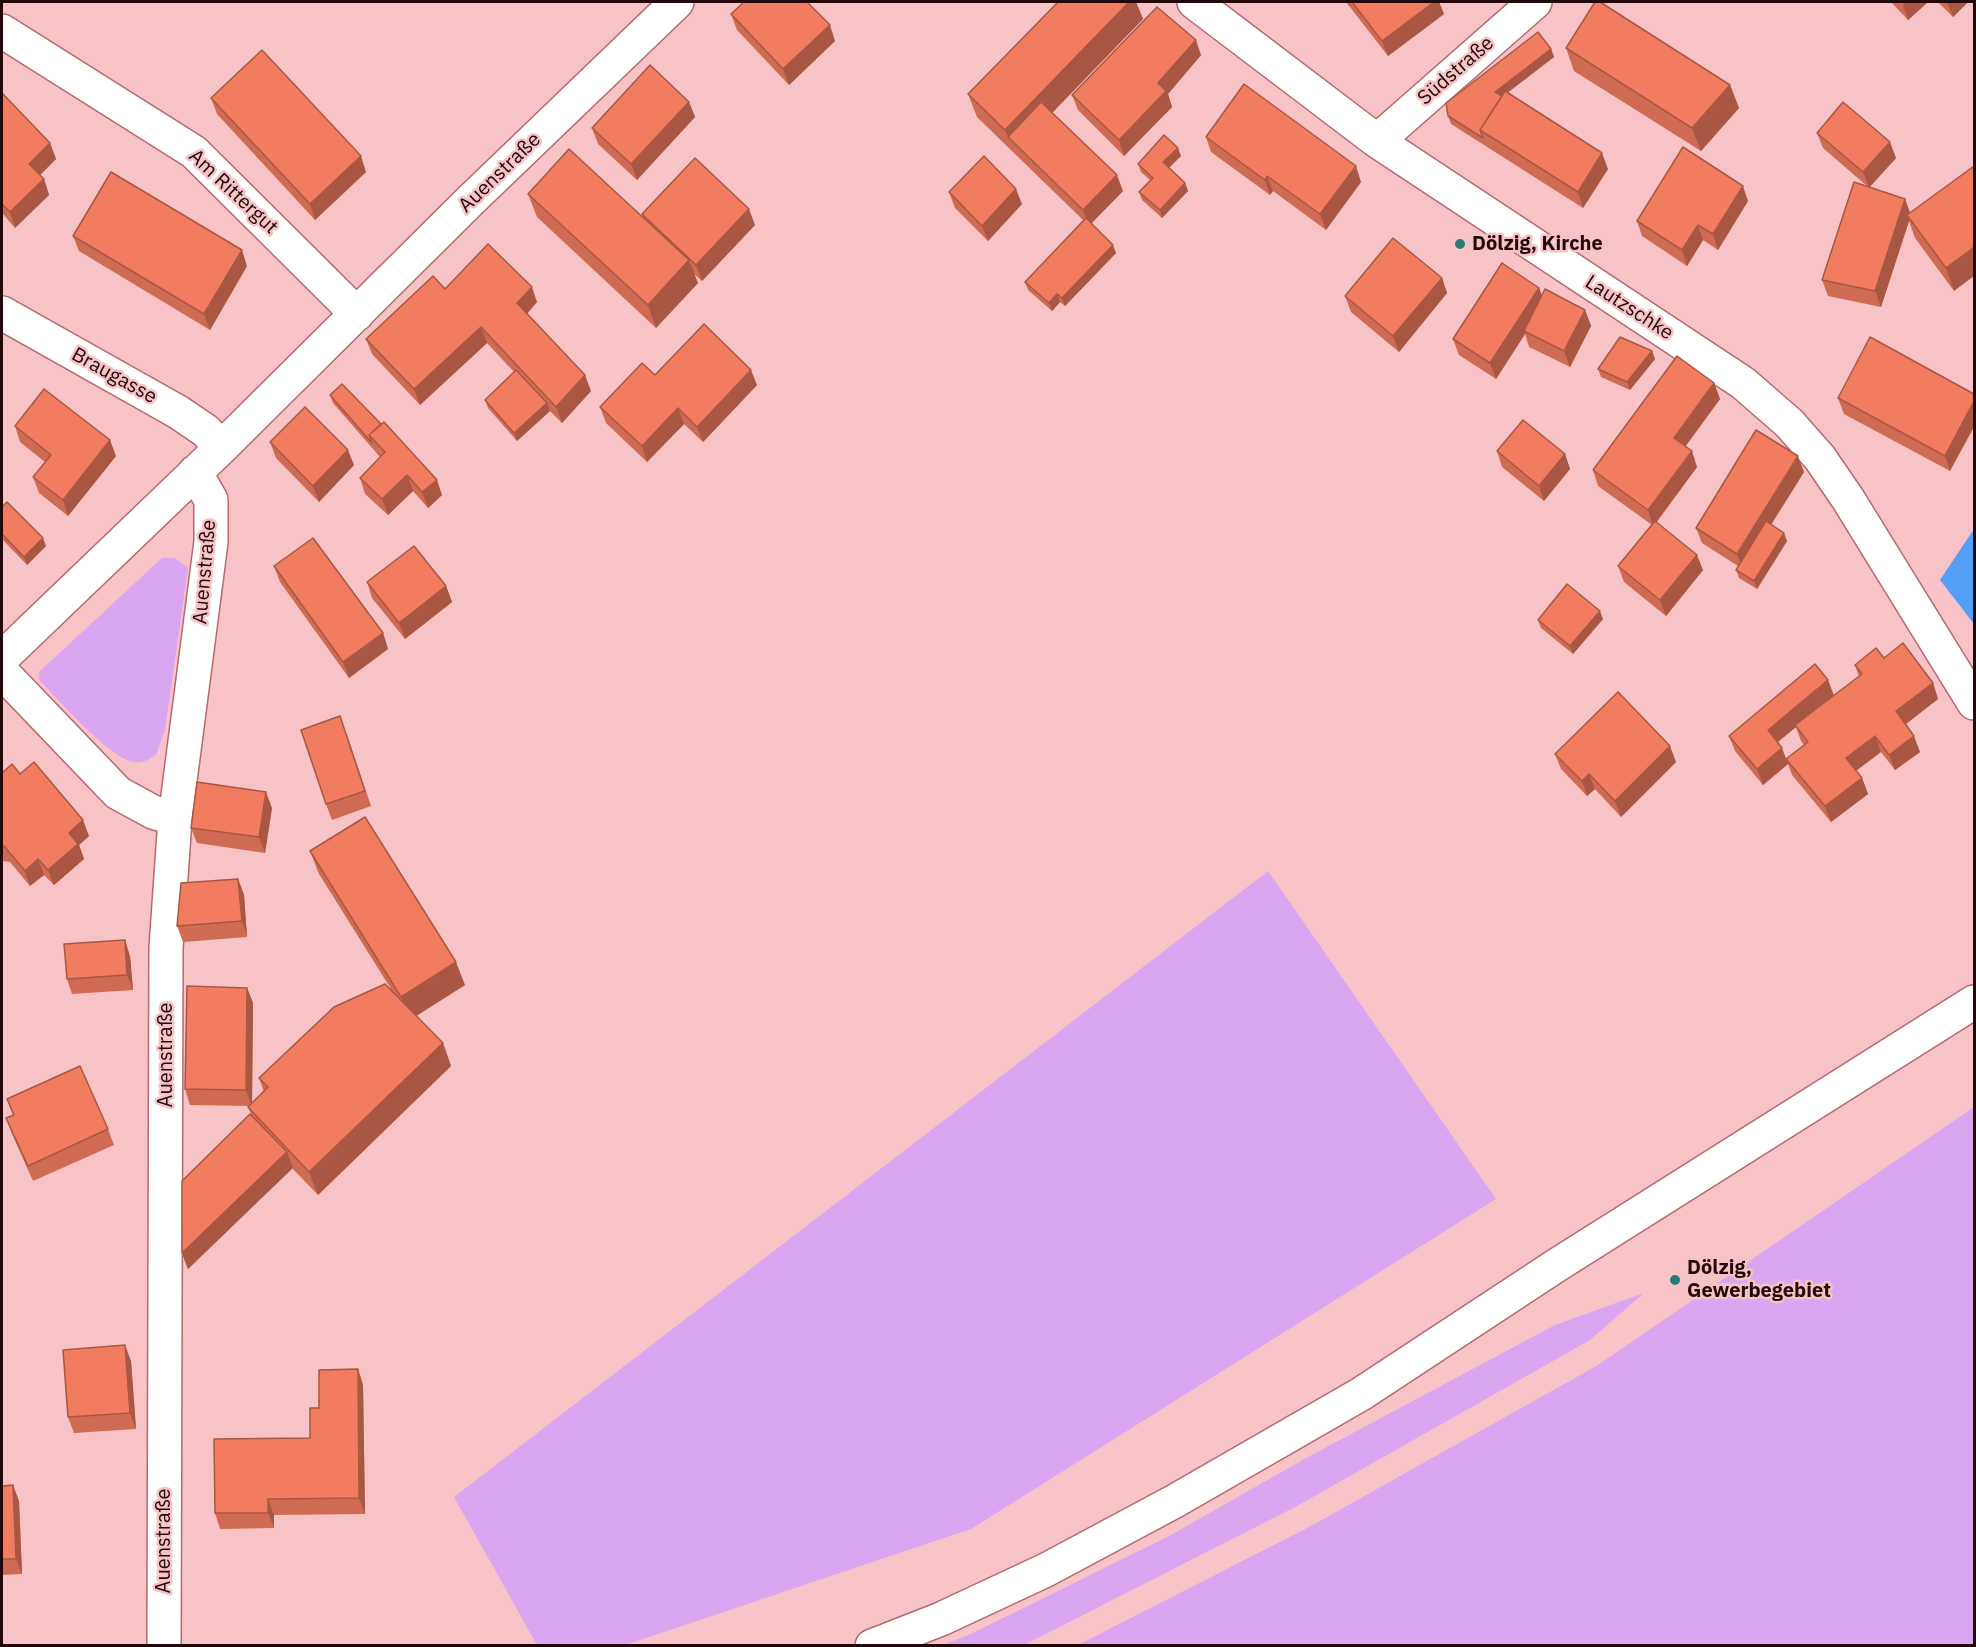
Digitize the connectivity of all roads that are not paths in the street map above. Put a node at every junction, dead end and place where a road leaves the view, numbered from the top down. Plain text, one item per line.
1 (677, 2) edge
2 (1194, 2) edge
3 (1536, 2) edge
4 (2, 31) edge
5 (1377, 141) junction
6 (2, 313) edge
7 (357, 314) junction
8 (221, 448) junction
9 (195, 472) junction
10 (2, 658) edge
11 (2, 672) edge
12 (1974, 703) edge
13 (175, 819) junction
14 (1974, 1002) edge
15 (164, 1646) edge
16 (872, 1646) edge

1 - 7 street, Auenstraße
2 - 5 street, Lautzschke
3 - 5 street, Südstraße
4 - 7 street, Am Rittergut
5 - 12 street, Lautzschke
6 - 8 street, Braugasse
7 - 8 street, Auenstraße
8 - 9 street, Auenstraße
9 - 10 street, Auenstraße
9 - 13 street, Auenstraße
11 - 13 street
13 - 15 street, Auenstraße
14 - 16 street

